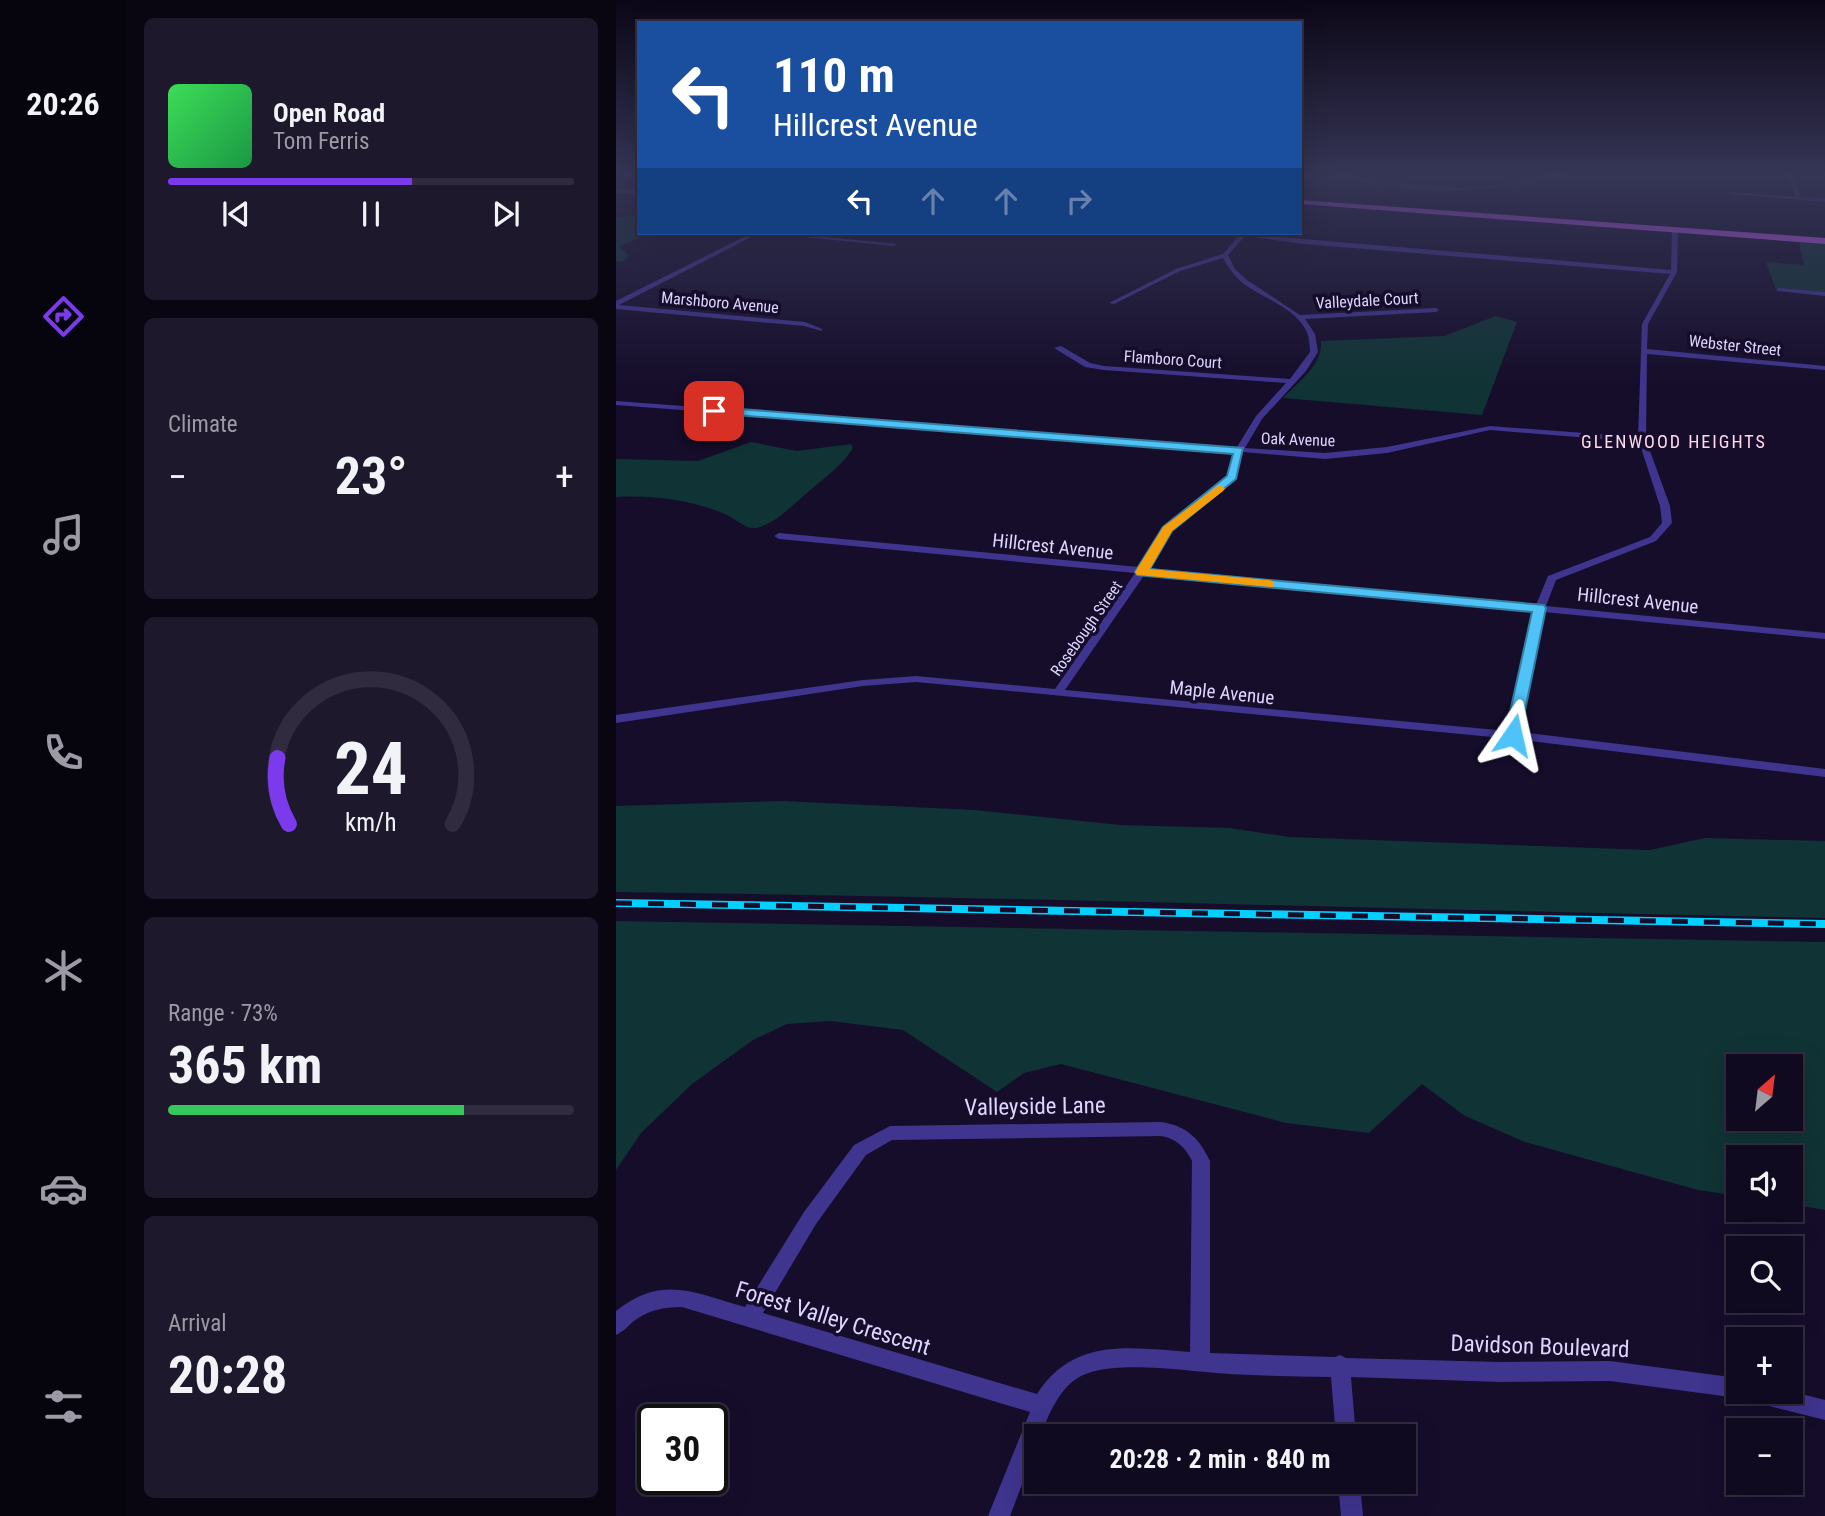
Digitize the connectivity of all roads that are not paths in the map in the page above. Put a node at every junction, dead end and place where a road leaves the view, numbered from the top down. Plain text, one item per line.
1 (735, 244) edge
2 (1233, 244) edge
3 (1326, 244) edge
4 (1675, 244) edge
5 (1225, 255) junction
6 (1674, 272) junction
7 (1779, 290) dead end
8 (1825, 294) edge
9 (1112, 303) dead end
10 (616, 306) edge
11 (1436, 310) dead end
12 (1300, 317) junction
13 (820, 330) dead end
14 (1058, 348) dead end
15 (1643, 351) junction
16 (1825, 368) edge
17 (1290, 381) junction
18 (616, 403) edge
19 (1642, 440) junction
20 (1240, 451) junction
21 (779, 536) dead end
22 (1142, 572) junction
23 (1539, 608) junction
24 (1825, 636) edge
25 (1058, 692) junction
26 (616, 719) edge
27 (1513, 735) junction
28 (1825, 773) edge
29 (749, 1318) junction
30 (616, 1325) edge
31 (1200, 1361) junction
32 (1340, 1365) junction
33 (1726, 1386) edge
34 (1801, 1404) edge
35 (1041, 1405) junction
36 (1825, 1410) edge
37 (1345, 1424) edge
38 (1350, 1494) edge
39 (999, 1516) edge
40 (1352, 1516) edge

1 - 10 street
2 - 5 street
3 - 6 street
4 - 6 street
5 - 9 street
5 - 12 street
6 - 15 street
7 - 8 street
10 - 13 street, Marshboro Avenue
11 - 12 street, Valleydale Court
12 - 17 street, Rosebough Street
14 - 17 street, Flamboro Court
15 - 16 street, Webster Street
15 - 19 street
17 - 20 street, Rosebough Street
18 - 20 street, Oak Avenue
19 - 20 street, Oak Avenue
19 - 23 street
20 - 22 street, Rosebough Street
21 - 22 street, Hillcrest Avenue
22 - 23 street, Hillcrest Avenue
22 - 25 street, Rosebough Street
23 - 24 street, Hillcrest Avenue
23 - 27 street
25 - 26 street, Maple Avenue
25 - 27 street, Maple Avenue
27 - 28 street, Maple Avenue
29 - 30 street, Forest Valley Crescent
29 - 31 street, Valleyside Lane
29 - 35 street, Forest Valley Crescent
31 - 32 street, Davidson Boulevard
31 - 35 street, Davidson Boulevard
32 - 33 street, Davidson Boulevard
32 - 37 street
34 - 36 street
35 - 39 street, Davidson Boulevard
38 - 40 street

